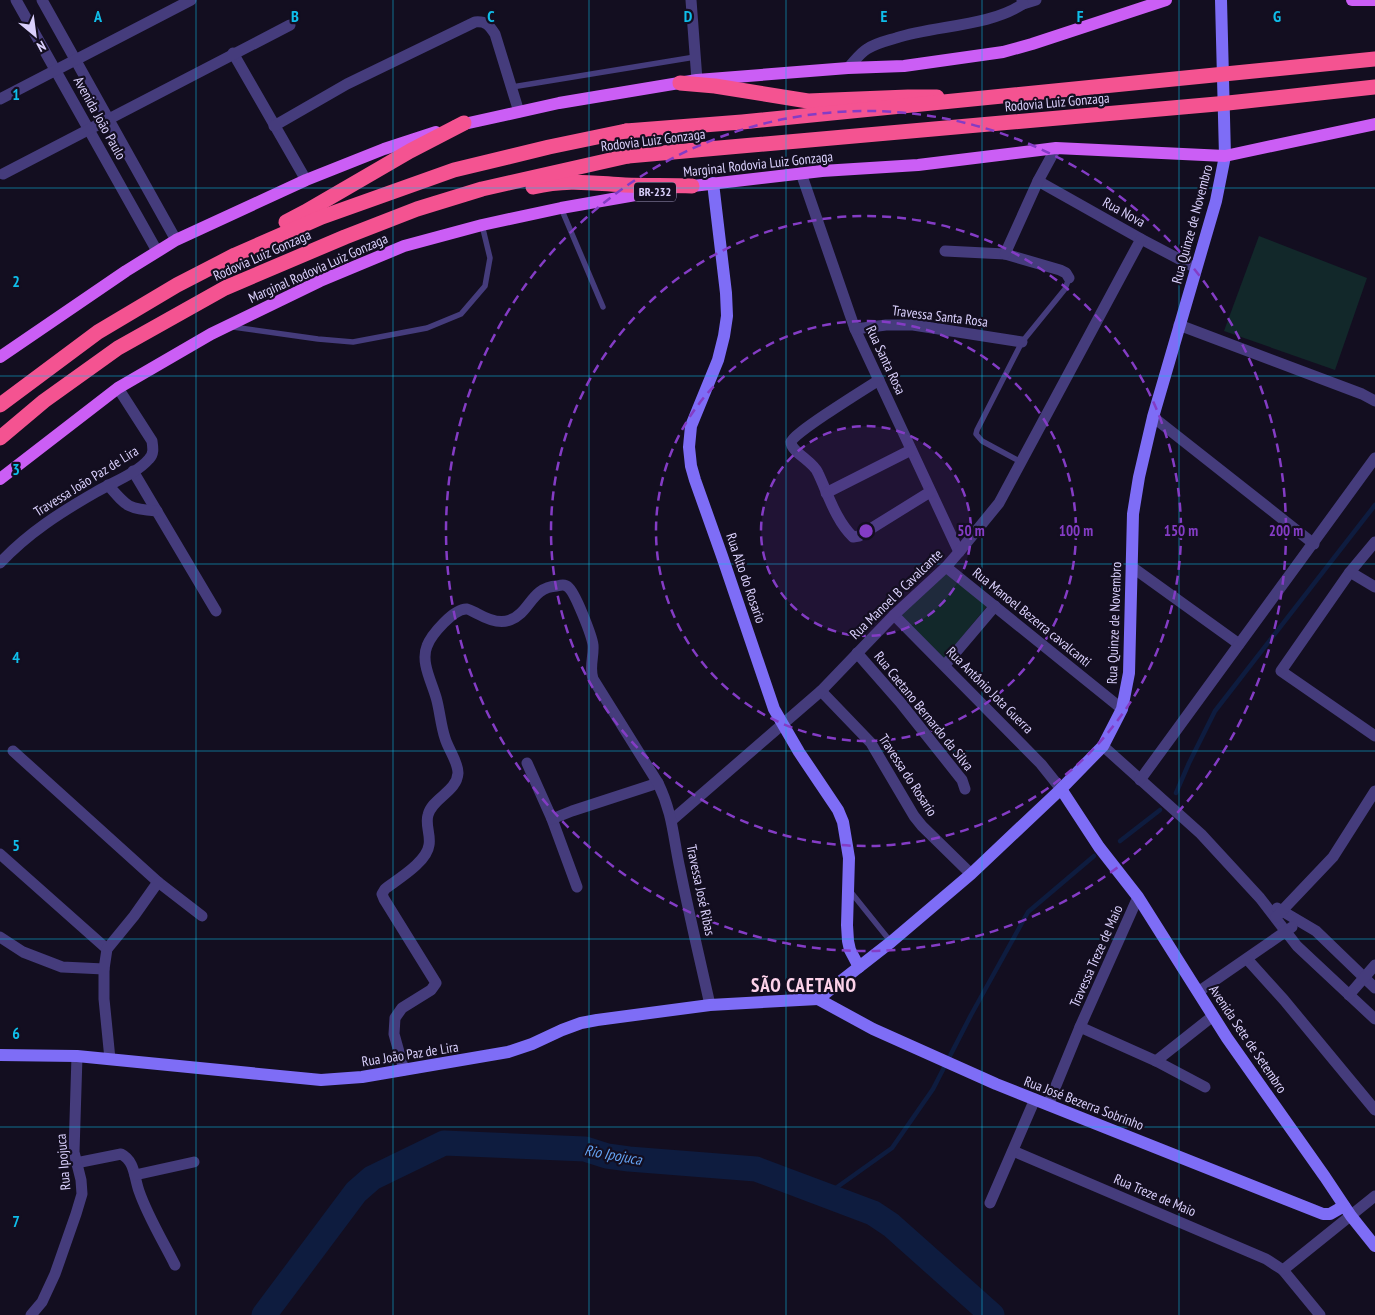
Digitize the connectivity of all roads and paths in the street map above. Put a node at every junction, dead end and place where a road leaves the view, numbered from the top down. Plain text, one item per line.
1 (16, 0) edge
2 (42, 0) edge
3 (191, 0) edge
4 (691, 0) edge
5 (1036, 0) edge
6 (1166, 0) edge
7 (1221, 0) edge
8 (1352, 0) edge
9 (1375, 0) edge
10 (1022, 2) edge
11 (290, 25) dead end
12 (233, 53) junction
13 (695, 57) junction
14 (1375, 59) edge
15 (76, 60) junction
16 (848, 68) junction
17 (57, 71) junction
18 (697, 80) junction
19 (680, 83) junction
20 (512, 87) junction
21 (1375, 88) edge
22 (981, 98) junction
23 (0, 99) edge
24 (519, 112) junction
25 (109, 119) junction
26 (464, 123) junction
27 (1375, 124) edge
28 (274, 126) junction
29 (90, 129) junction
30 (1056, 148) junction
31 (1225, 156) junction
32 (801, 173) junction
33 (3, 174) dead end
34 (306, 180) junction
35 (1038, 181) junction
36 (713, 183) junction
37 (692, 186) junction
38 (561, 208) junction
39 (482, 225) junction
40 (345, 237) junction
41 (1141, 239) junction
42 (176, 240) junction
43 (157, 251) junction
44 (945, 251) dead end
45 (1005, 254) junction
46 (1196, 268) junction
47 (1069, 278) joint
48 (177, 285) junction
49 (603, 307) dead end
50 (1179, 325) junction
51 (228, 326) junction
52 (855, 329) junction
53 (1022, 342) junction
54 (0, 357) edge
55 (879, 380) junction
56 (118, 388) junction
57 (1375, 401) edge
58 (0, 405) edge
59 (1153, 417) junction
60 (0, 438) edge
61 (911, 450) junction
62 (1375, 458) edge
63 (1020, 462) junction
64 (133, 471) junction
65 (0, 479) edge
66 (108, 485) junction
67 (930, 492) junction
68 (826, 493) junction
69 (157, 511) junction
70 (1375, 542) edge
71 (1314, 544) junction
72 (959, 552) junction
73 (0, 563) edge
74 (1132, 567) junction
75 (946, 568) junction
76 (1350, 572) junction
77 (1375, 587) edge
78 (995, 606) junction
79 (216, 611) dead end
80 (894, 615) junction
81 (1239, 644) junction
82 (857, 653) junction
83 (945, 665) junction
84 (821, 690) junction
85 (1122, 709) junction
86 (783, 725) junction
87 (1375, 736) edge
88 (1103, 746) junction
89 (13, 751) dead end
90 (527, 763) dead end
91 (1140, 780) junction
92 (658, 783) junction
93 (965, 789) dead end
94 (1060, 789) junction
95 (1375, 791) edge
96 (552, 819) junction
97 (672, 820) junction
98 (0, 854) edge
99 (971, 874) junction
100 (158, 882) junction
101 (577, 887) dead end
102 (849, 890) junction
103 (1138, 896) junction
104 (1280, 914) junction
105 (202, 916) dead end
106 (1299, 921) junction
107 (1287, 932) junction
108 (0, 937) edge
109 (891, 942) junction
110 (107, 949) junction
111 (1247, 959) junction
112 (1375, 965) edge
113 (859, 967) junction
114 (104, 969) junction
115 (1364, 977) junction
116 (1375, 988) edge
117 (1198, 992) junction
118 (1349, 995) junction
119 (818, 999) junction
120 (710, 1005) junction
121 (1213, 1016) junction
122 (1375, 1019) edge
123 (1080, 1027) junction
124 (0, 1055) edge
125 (77, 1056) junction
126 (110, 1059) junction
127 (1156, 1061) junction
128 (404, 1070) junction
129 (1205, 1087) dead end
130 (1035, 1099) junction
131 (1048, 1105) junction
132 (1375, 1110) edge
133 (1013, 1151) junction
134 (194, 1162) dead end
135 (76, 1163) junction
136 (135, 1175) junction
137 (1375, 1196) edge
138 (990, 1203) dead end
139 (1348, 1211) junction
140 (1375, 1246) edge
141 (176, 1265) dead end
142 (1284, 1270) junction
143 (31, 1315) edge
144 (1320, 1315) edge

1 - 17 street, Avenida João Paulo
2 - 15 street
3 - 15 street
4 - 13 street
5 - 10 street
6 - 16 main road
7 - 31 street, Rua Quinze de Novembro
8 - 9 main road
10 - 16 street
11 - 12 street
12 - 25 street
12 - 28 street
13 - 18 street
13 - 20 lane
14 - 22 highway, Rodovia Luiz Gonzaga, bridge
15 - 17 street
15 - 25 street
16 - 18 main road
17 - 23 street
17 - 29 street, Avenida João Paulo
18 - 19 main road
19 - 22 highway
19 - 24 main road
20 - 24 street
20 - 28 street
21 - 40 highway, Rodovia Luiz Gonzaga, bridge
22 - 48 highway, Rodovia Luiz Gonzaga, bridge
24 - 26 main road
25 - 29 street
25 - 42 street
26 - 34 main road
26 - 48 highway
27 - 31 main road, Marginal Rodovia Luiz Gonzaga / BR-232
28 - 34 street
29 - 33 street
29 - 43 street, Avenida João Paulo
30 - 31 main road, Marginal Rodovia Luiz Gonzaga / BR-232
30 - 32 main road, Marginal Rodovia Luiz Gonzaga / BR-232
30 - 35 street
31 - 46 street, Rua Quinze de Novembro
32 - 36 main road, Marginal Rodovia Luiz Gonzaga / BR-232
32 - 52 street, Rua Santa Rosa
34 - 42 main road
35 - 41 street, Rua Nova
35 - 45 street
36 - 37 main road, Marginal Rodovia Luiz Gonzaga / BR-232
36 - 86 street, Rua Alto do Rosario
37 - 38 main road, Marginal Rodovia Luiz Gonzaga / BR-232
37 - 40 highway
38 - 39 main road, Marginal Rodovia Luiz Gonzaga / BR-232
38 - 49 lane
39 - 51 main road, Marginal Rodovia Luiz Gonzaga / BR-232
39 - 51 lane
40 - 60 highway, Rodovia Luiz Gonzaga
41 - 46 street, Rua Nova
41 - 63 street, Rua Manoel B Cavalcante
42 - 43 main road
43 - 54 main road
44 - 45 street
45 - 47 street
46 - 50 street, Rua Quinze de Novembro
47 - 53 lane
48 - 58 highway, Rodovia Luiz Gonzaga
50 - 57 street
50 - 59 street, Rua Quinze de Novembro
51 - 56 main road, Marginal Rodovia Luiz Gonzaga / BR-232
52 - 53 street, Travessa Santa Rosa
52 - 55 street, Rua Santa Rosa
53 - 63 lane
55 - 61 street, Rua Santa Rosa
55 - 68 street
56 - 64 street, Travessa João Paz de Lira
56 - 65 main road, Marginal Rodovia Luiz Gonzaga / BR-232
59 - 71 street
59 - 74 street, Rua Quinze de Novembro
61 - 67 street, Rua Santa Rosa
61 - 68 street
62 - 71 street
63 - 72 street, Rua Manoel B Cavalcante
64 - 66 street, Travessa João Paz de Lira
64 - 69 street
66 - 69 street
66 - 73 street, Travessa João Paz de Lira
67 - 68 street
67 - 72 street, Rua Santa Rosa
69 - 79 street
70 - 76 street
71 - 81 street
72 - 75 street, Rua Manoel B Cavalcante
74 - 81 street
74 - 85 street, Rua Quinze de Novembro
75 - 78 street, Rua Manoel Bezerra cavalcanti
75 - 80 street, Rua Manoel B Cavalcante
76 - 77 street
76 - 87 street
78 - 83 street
78 - 85 street, Rua Manoel Bezerra cavalcanti
80 - 82 street, Rua Manoel B Cavalcante
80 - 83 street, Rua Antônio Jota Guerra
81 - 91 street
82 - 84 street, Rua Manoel B Cavalcante
82 - 93 street, Rua Caetano Bernardo da Silva
83 - 94 street, Rua Antônio Jota Guerra
84 - 86 street, Rua Manoel B Cavalcante
84 - 99 street, Travessa do Rosario
85 - 88 street, Rua Quinze de Novembro
86 - 97 street, Rua Manoel B Cavalcante
86 - 102 street, Rua Alto do Rosario
88 - 91 street
88 - 94 street, Rua Quinze de Novembro
89 - 100 street
90 - 96 street
91 - 104 street
92 - 96 street
92 - 97 street, Travessa José Ribas
92 - 128 street, Travessa José Ribas
94 - 99 street, Rua Quinze de Novembro
94 - 103 street, Avenida Sete de Setembro
95 - 104 street
96 - 101 street
97 - 120 street, Travessa José Ribas
98 - 110 street
99 - 109 street, Rua Quinze de Novembro
100 - 105 street
100 - 110 street
102 - 109 lane
102 - 113 street, Rua Alto do Rosario
103 - 117 street, Avenida Sete de Setembro
103 - 123 street, Travessa Treze de Maio
104 - 106 street
104 - 107 street
106 - 107 street
106 - 115 street
107 - 111 street
107 - 118 street
108 - 114 street
109 - 113 street, Rua Quinze de Novembro
110 - 114 street
111 - 117 street
111 - 132 street
112 - 115 street
113 - 119 street, Rua Quinze de Novembro
114 - 126 street
115 - 116 street
115 - 118 street
117 - 121 street, Avenida Sete de Setembro
118 - 122 street
119 - 120 street, Rua João Paz de Lira
119 - 130 street, Rua José Bezerra Sobrinho
120 - 128 street, Rua João Paz de Lira
121 - 127 street
121 - 139 street, Avenida Sete de Setembro
123 - 127 street
123 - 131 street, Travessa Treze de Maio
124 - 125 street, Rua João Paz de Lira
125 - 126 street, Rua João Paz de Lira
125 - 135 street, Rua Ipojuca
126 - 128 street, Rua João Paz de Lira
127 - 129 street
130 - 131 street, Rua José Bezerra Sobrinho
130 - 133 street
131 - 139 street, Rua José Bezerra Sobrinho
133 - 138 street
133 - 142 street, Rua Treze de Maio
134 - 136 street
135 - 136 street
135 - 143 street, Rua Ipojuca
136 - 141 street
137 - 139 street
139 - 140 street, Avenida Sete de Setembro
139 - 142 street
142 - 144 street

